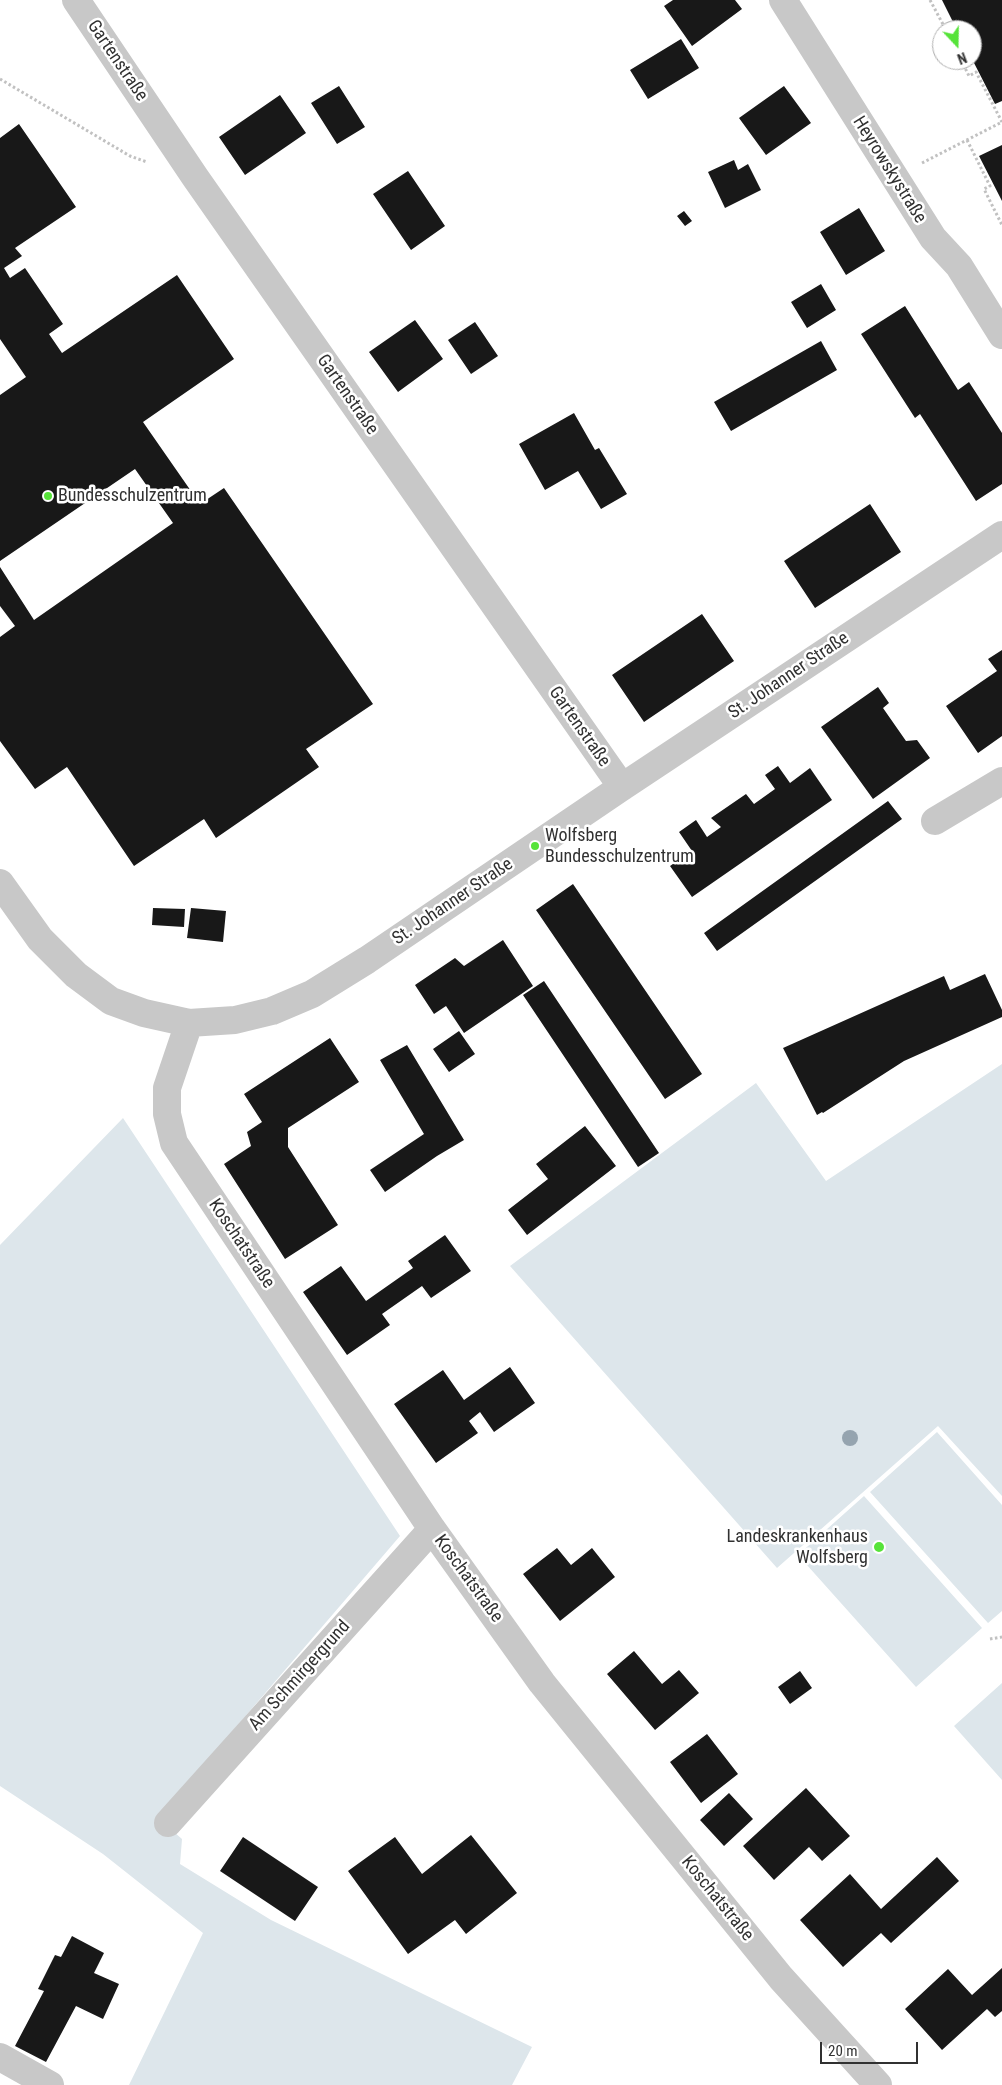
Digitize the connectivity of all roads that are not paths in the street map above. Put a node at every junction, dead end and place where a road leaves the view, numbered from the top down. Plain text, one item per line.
1 (76, 0) edge
2 (783, 0) edge
3 (1002, 335) edge
4 (998, 545) edge
5 (1002, 781) edge
6 (622, 787) junction
7 (935, 821) dead end
8 (0, 883) edge
9 (189, 1023) junction
10 (432, 1529) junction
11 (168, 1823) dead end
12 (0, 2058) edge
13 (50, 2085) edge
14 (878, 2085) edge

1 - 6 street, Gartenstraße
2 - 3 street, Heyrowskystraße
4 - 6 street, St. Johanner Straße
5 - 7 street
6 - 9 street, St. Johanner Straße
8 - 9 street, St. Johanner Straße
9 - 10 street, Koschatstraße
10 - 11 street, Am Schmirgergrund
10 - 14 street, Koschatstraße
12 - 13 street

